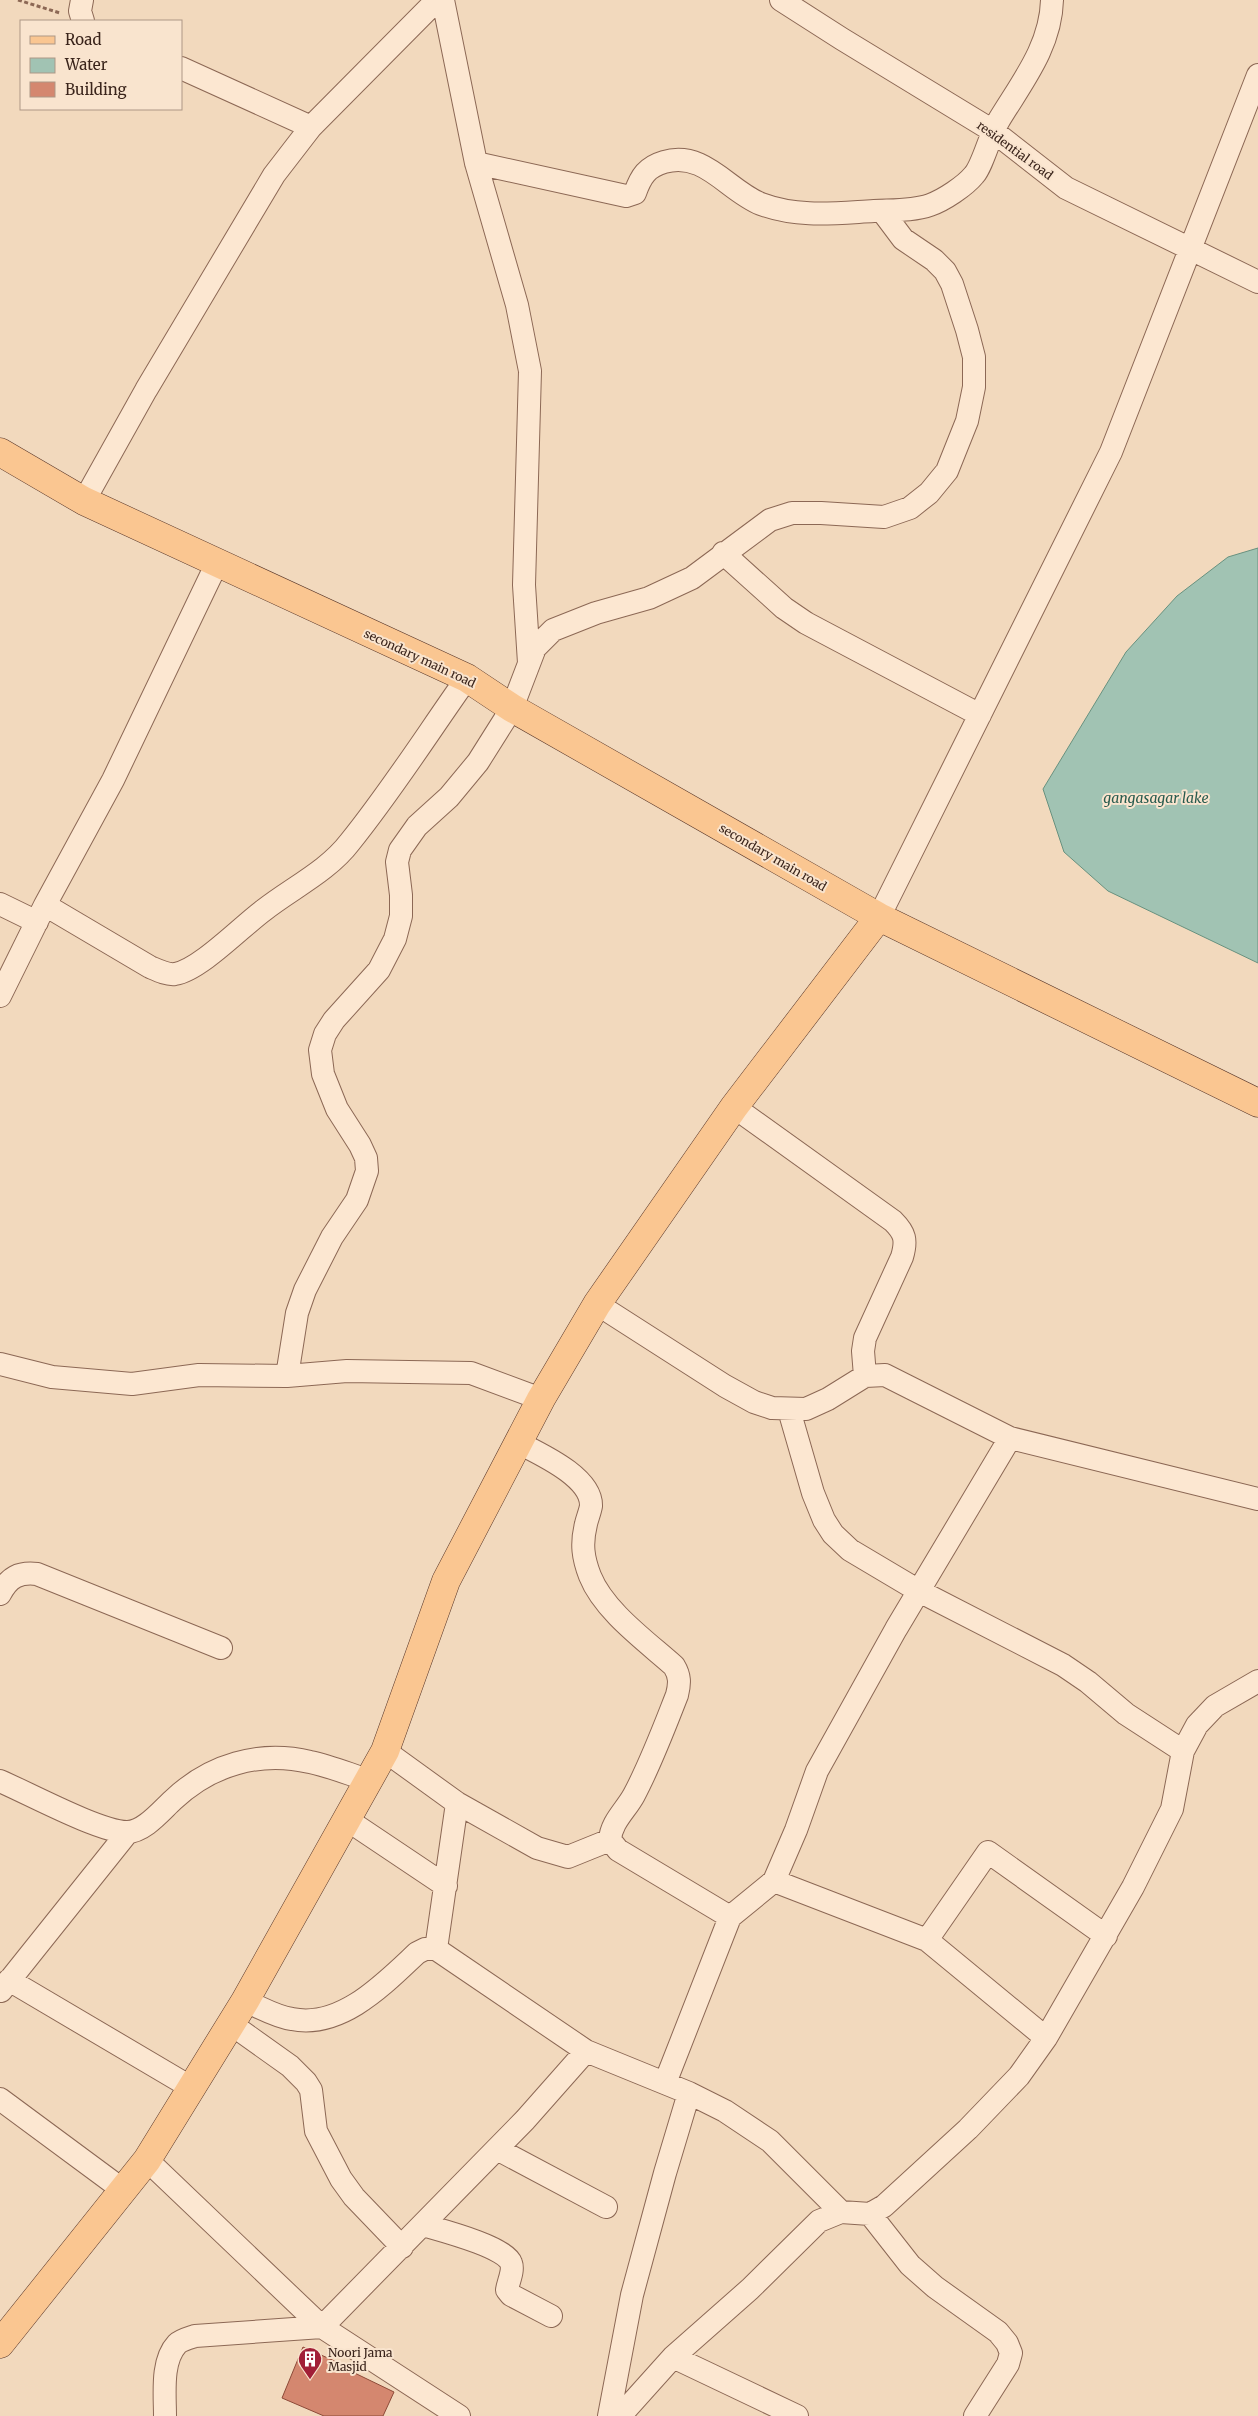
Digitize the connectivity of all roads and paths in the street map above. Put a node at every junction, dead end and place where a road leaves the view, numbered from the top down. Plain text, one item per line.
1 (18, 0) edge
2 (437, 0) edge
3 (443, 0) edge
4 (782, 0) edge
5 (1052, 0) edge
6 (82, 13) edge
7 (182, 68) edge
8 (1258, 75) edge
9 (311, 127) junction
10 (992, 131) junction
11 (476, 163) junction
12 (882, 211) junction
13 (1189, 250) junction
14 (1258, 282) edge
15 (2, 457) edge
16 (84, 501) junction
17 (724, 553) junction
18 (217, 563) junction
19 (529, 663) junction
20 (467, 678) junction
21 (512, 708) junction
22 (980, 715) junction
23 (0, 904) edge
24 (41, 913) junction
25 (879, 918) junction
26 (0, 996) edge
27 (1258, 1103) edge
28 (734, 1107) junction
29 (598, 1304) junction
30 (0, 1364) edge
31 (287, 1376) junction
32 (865, 1376) junction
33 (541, 1399) junction
34 (789, 1410) junction
35 (1010, 1438) junction
36 (518, 1443) junction
37 (1258, 1499) edge
38 (919, 1591) junction
39 (0, 1594) edge
40 (221, 1648) dead end
41 (1258, 1681) edge
42 (385, 1751) junction
43 (1184, 1751) junction
44 (368, 1780) junction
45 (0, 1781) edge
46 (457, 1803) junction
47 (346, 1819) junction
48 (128, 1832) junction
49 (610, 1840) junction
50 (774, 1880) junction
51 (446, 1886) junction
52 (730, 1918) junction
53 (1106, 1936) junction
54 (926, 1940) junction
55 (436, 1949) junction
56 (4, 1986) edge
57 (238, 2012) junction
58 (1046, 2038) junction
59 (586, 2050) junction
60 (665, 2083) junction
61 (192, 2088) junction
62 (689, 2093) junction
63 (0, 2099) edge
64 (497, 2149) junction
65 (147, 2160) junction
66 (123, 2190) junction
67 (606, 2207) dead end
68 (840, 2212) junction
69 (870, 2214) junction
70 (423, 2225) junction
71 (402, 2247) junction
72 (551, 2316) dead end
73 (322, 2327) junction
74 (0, 2344) edge
75 (673, 2357) junction
76 (165, 2416) edge
77 (458, 2416) edge
78 (609, 2416) edge
79 (620, 2416) edge
80 (797, 2416) edge
81 (975, 2416) edge

1 - 6 path
2 - 9 street
3 - 11 street
4 - 10 street, residential road
5 - 10 street
7 - 9 street
8 - 13 street
9 - 16 street
10 - 12 street
10 - 13 street, residential road
11 - 12 street
11 - 19 street
12 - 17 street
13 - 14 street, residential road
13 - 22 street
15 - 16 main road, secondary main road
16 - 18 main road, secondary main road
17 - 19 street
17 - 22 street
18 - 20 main road, secondary main road
18 - 24 street
19 - 21 street
20 - 21 main road, secondary main road
20 - 24 street
21 - 25 main road, secondary main road
21 - 31 street
22 - 25 street
23 - 24 street
24 - 26 street
25 - 27 main road, secondary main road
25 - 28 main road
28 - 29 main road
28 - 32 street
29 - 33 main road
29 - 34 street
30 - 31 street
31 - 33 street
32 - 34 street
32 - 35 street
33 - 36 main road
34 - 38 street
35 - 37 street
35 - 38 street
36 - 42 main road
36 - 49 street
38 - 43 street
38 - 50 street
39 - 40 street
41 - 43 street
42 - 44 main road
42 - 46 street
43 - 53 street
44 - 47 main road
44 - 48 street
45 - 48 street
46 - 49 street
46 - 51 street
47 - 51 street
47 - 57 main road
48 - 56 street
49 - 52 street
50 - 52 street
50 - 54 street
51 - 55 street
52 - 60 street
53 - 54 street
53 - 58 street
54 - 58 street
55 - 57 street
55 - 59 street
56 - 61 street
57 - 61 main road
57 - 71 street
58 - 69 street
59 - 60 street
59 - 64 street
60 - 62 street
61 - 65 main road
62 - 68 street
62 - 78 street
63 - 66 street
64 - 67 street
64 - 70 street
65 - 66 main road
65 - 73 street
66 - 74 main road
68 - 69 street
68 - 75 street
69 - 81 street
70 - 71 street
70 - 72 street
71 - 73 street
73 - 76 street
73 - 77 street
75 - 79 street
75 - 80 street

